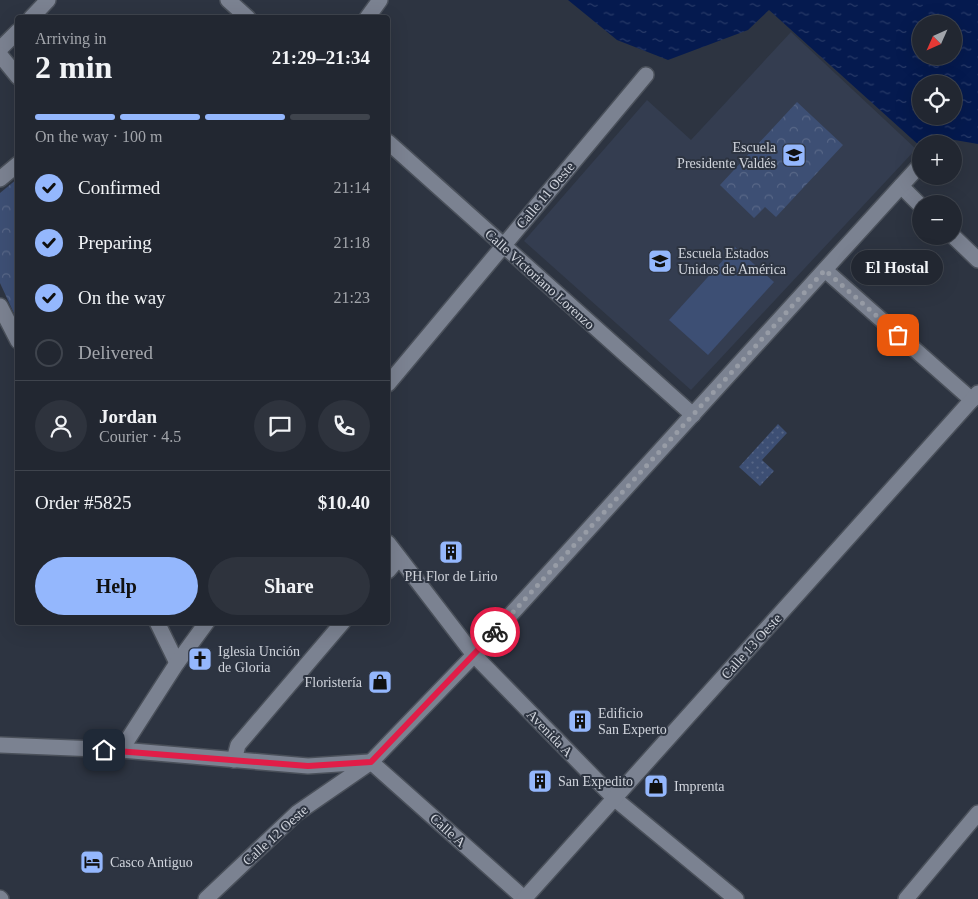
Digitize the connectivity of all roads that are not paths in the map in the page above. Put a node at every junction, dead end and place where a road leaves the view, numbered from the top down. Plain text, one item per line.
1 (48, 0) edge
2 (228, 0) edge
3 (380, 0) edge
4 (34, 15) edge
5 (245, 15) edge
6 (369, 15) edge
7 (15, 34) edge
8 (0, 49) edge
9 (0, 55) edge
10 (15, 73) edge
11 (646, 75) dead end
12 (390, 144) edge
13 (15, 166) edge
14 (912, 174) edge
15 (0, 179) edge
16 (901, 186) junction
17 (912, 197) edge
18 (503, 245) junction
19 (962, 245) edge
20 (978, 260) edge
21 (825, 270) junction
22 (2, 315) edge
23 (15, 336) edge
24 (390, 382) edge
25 (975, 396) edge
26 (693, 415) junction
27 (390, 546) edge
28 (399, 558) junction
29 (390, 569) edge
30 (158, 625) edge
31 (205, 625) edge
32 (340, 625) edge
33 (474, 655) junction
34 (177, 663) junction
35 (0, 745) edge
36 (121, 750) junction
37 (234, 760) junction
38 (371, 762) junction
39 (615, 799) junction
40 (978, 812) edge
41 (206, 899) edge
42 (525, 899) edge
43 (736, 899) edge
44 (906, 899) edge

1 - 4 street
2 - 5 street
3 - 6 street
7 - 8 street
9 - 10 street
11 - 18 street, Calle 11 Oeste
12 - 18 street, Calle Victoriano Lorenzo
13 - 15 street
14 - 16 street, Calle 12 Oeste
16 - 17 street
16 - 21 street, Calle 12 Oeste
18 - 24 street, Calle 11 Oeste
18 - 26 street, Calle Victoriano Lorenzo
19 - 20 street
21 - 25 street
21 - 26 street, Calle 12 Oeste
22 - 23 street
25 - 39 street, Calle 13 Oeste
26 - 33 street, Calle 12 Oeste
27 - 28 street, Avenida A
28 - 29 street
28 - 33 street, Avenida A
30 - 34 street
31 - 34 street
32 - 37 street
33 - 38 street, Calle 12 Oeste
33 - 39 street, Avenida A
34 - 36 street
35 - 36 street
36 - 37 street
37 - 38 street
38 - 41 street, Calle 12 Oeste
38 - 42 street, Calle A
39 - 42 street, Calle 13 Oeste
39 - 43 street, Avenida A
40 - 44 street

